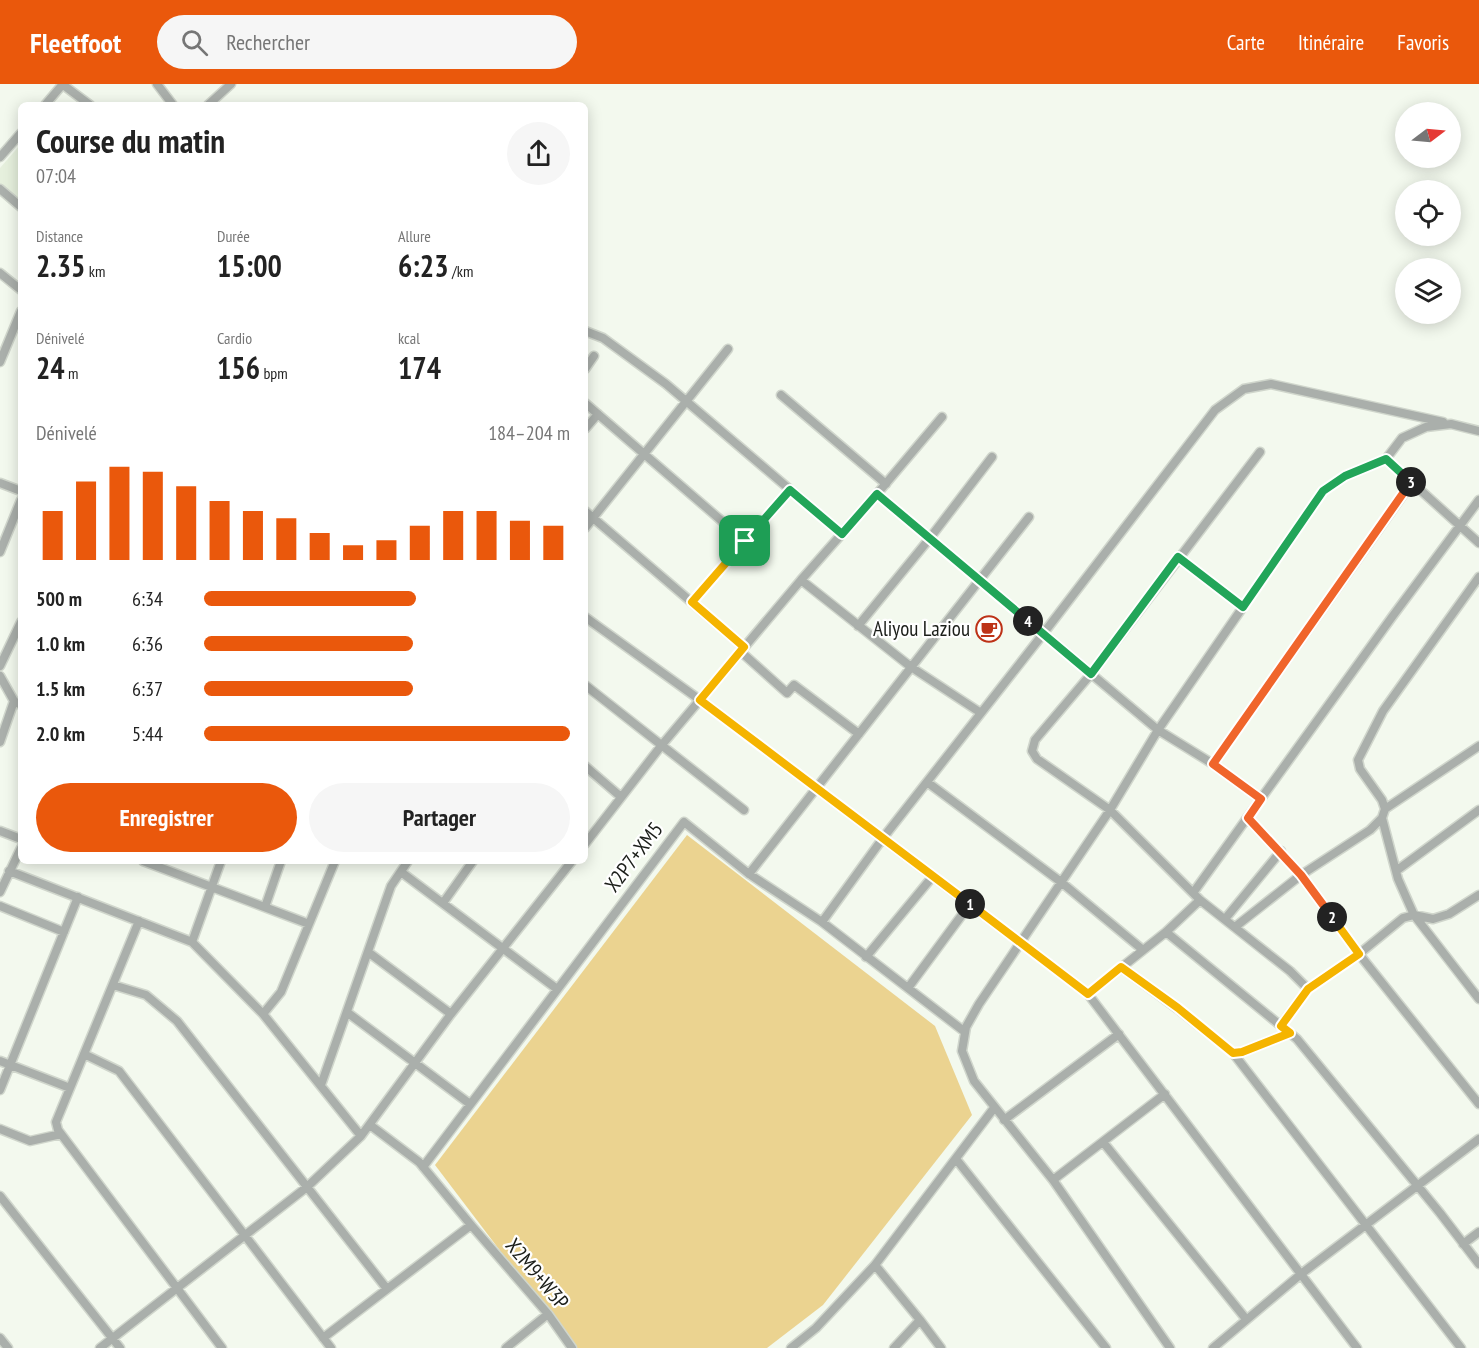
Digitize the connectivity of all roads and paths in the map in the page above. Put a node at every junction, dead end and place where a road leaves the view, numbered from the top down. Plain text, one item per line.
1 (63, 84) edge
2 (158, 84) edge
3 (231, 84) edge
4 (48, 102) edge
5 (86, 102) edge
6 (171, 102) edge
7 (211, 102) edge
8 (18, 136) edge
9 (0, 157) edge
10 (0, 189) edge
11 (18, 204) edge
12 (0, 273) edge
13 (18, 288) edge
14 (18, 317) edge
15 (588, 332) edge
16 (728, 349) dead end
17 (594, 356) dead end
18 (0, 360) edge
19 (588, 365) edge
20 (781, 395) dead end
21 (686, 400) junction
22 (588, 406) edge
23 (598, 414) junction
24 (942, 417) dead end
25 (1452, 424) junction
26 (588, 426) edge
27 (1479, 430) edge
28 (1260, 452) dead end
29 (644, 453) junction
30 (992, 457) dead end
31 (1386, 459) junction
32 (1412, 482) junction
33 (0, 483) edge
34 (886, 484) junction
35 (18, 490) edge
36 (790, 490) junction
37 (877, 494) junction
38 (1479, 500) edge
39 (18, 507) edge
40 (588, 513) edge
41 (1029, 517) dead end
42 (593, 518) junction
43 (588, 524) edge
44 (1460, 526) junction
45 (842, 534) junction
46 (930, 538) junction
47 (745, 541) junction
48 (1479, 543) edge
49 (0, 552) edge
50 (1178, 557) junction
51 (1479, 577) edge
52 (801, 580) junction
53 (980, 580) junction
54 (692, 602) junction
55 (1243, 607) junction
56 (588, 622) edge
57 (858, 626) junction
58 (18, 628) edge
59 (1043, 634) junction
60 (742, 649) junction
61 (0, 666) edge
62 (911, 667) junction
63 (1091, 674) junction
64 (0, 676) edge
65 (588, 687) edge
66 (700, 700) junction
67 (17, 703) edge
68 (981, 713) junction
69 (1158, 730) junction
70 (858, 734) junction
71 (0, 742) edge
72 (661, 746) junction
73 (1479, 746) edge
74 (1213, 764) junction
75 (588, 769) edge
76 (927, 782) junction
77 (817, 787) junction
78 (621, 797) junction
79 (1261, 799) junction
80 (1385, 809) junction
81 (744, 810) dead end
82 (1110, 810) junction
83 (1479, 810) edge
84 (1248, 818) junction
85 (1382, 818) junction
86 (0, 831) edge
87 (18, 838) edge
88 (883, 838) junction
89 (588, 840) edge
90 (1281, 851) junction
91 (18, 854) edge
92 (161, 864) edge
93 (220, 864) edge
94 (280, 864) edge
95 (334, 864) edge
96 (406, 864) edge
97 (471, 864) edge
98 (570, 864) edge
99 (9, 871) junction
100 (1396, 871) junction
101 (401, 872) junction
102 (750, 874) junction
103 (1301, 875) junction
104 (933, 876) junction
105 (1061, 882) junction
106 (212, 887) junction
107 (0, 892) edge
108 (1193, 893) junction
109 (1479, 895) edge
110 (78, 897) junction
111 (1200, 900) junction
112 (443, 903) junction
113 (970, 904) junction
114 (0, 906) edge
115 (265, 907) junction
116 (1414, 915) junction
117 (1225, 919) junction
118 (140, 921) junction
119 (822, 922) junction
120 (309, 924) junction
121 (1235, 927) junction
122 (64, 932) junction
123 (1166, 932) junction
124 (192, 942) junction
125 (1021, 942) junction
126 (504, 949) junction
127 (1143, 950) junction
128 (368, 952) junction
129 (1359, 954) junction
130 (866, 957) junction
131 (1121, 967) junction
132 (113, 986) junction
133 (908, 988) junction
134 (557, 989) junction
135 (1308, 989) junction
136 (1088, 994) junction
137 (1479, 999) edge
138 (348, 1013) junction
139 (263, 1014) junction
140 (451, 1014) junction
141 (1281, 1026) junction
142 (965, 1032) junction
143 (1290, 1033) junction
144 (1119, 1034) junction
145 (1233, 1053) junction
146 (84, 1054) junction
147 (0, 1061) edge
148 (415, 1063) junction
149 (10, 1065) junction
150 (321, 1085) junction
151 (70, 1088) junction
152 (0, 1089) edge
153 (1165, 1094) junction
154 (470, 1104) junction
155 (1479, 1104) edge
156 (994, 1108) junction
157 (1004, 1120) junction
158 (370, 1125) junction
159 (0, 1129) edge
160 (61, 1134) junction
161 (362, 1136) junction
162 (1479, 1138) edge
163 (1103, 1142) junction
164 (956, 1159) junction
165 (423, 1167) junction
166 (1053, 1180) junction
167 (1418, 1186) junction
168 (307, 1187) junction
169 (0, 1196) edge
170 (471, 1225) junction
171 (1365, 1226) junction
172 (1479, 1232) edge
173 (244, 1236) junction
174 (1463, 1244) junction
175 (1479, 1264) edge
176 (875, 1265) junction
177 (1301, 1274) junction
178 (176, 1289) junction
179 (387, 1289) junction
180 (548, 1314) junction
181 (1246, 1319) junction
182 (920, 1320) junction
183 (0, 1338) edge
184 (113, 1338) junction
185 (323, 1338) junction
186 (8, 1348) edge
187 (100, 1348) edge
188 (120, 1348) edge
189 (222, 1348) edge
190 (331, 1348) edge
191 (506, 1348) edge
192 (572, 1348) edge
193 (791, 1348) edge
194 (894, 1348) edge
195 (941, 1348) edge
196 (1106, 1348) edge
197 (1170, 1348) edge
198 (1213, 1348) edge
199 (1357, 1348) edge
200 (1461, 1348) edge

1 - 4 street
1 - 5 street
2 - 6 street
3 - 7 street
8 - 9 street
10 - 11 street
12 - 13 street
14 - 18 street
15 - 21 street
16 - 21 street
17 - 19 street
20 - 34 street
21 - 29 street
21 - 36 street
22 - 23 street
23 - 26 street
23 - 29 street
24 - 34 street
25 - 27 street
25 - 31 street
25 - 59 street
28 - 50 street
29 - 42 street
29 - 47 street
30 - 46 street
31 - 32 street
31 - 55 street
32 - 44 street
32 - 74 street
33 - 35 street
34 - 37 street
36 - 45 street
36 - 47 street
37 - 45 street
37 - 46 street
38 - 44 street
39 - 49 street
40 - 42 street
41 - 53 street
42 - 43 street
42 - 54 street
44 - 48 street
44 - 79 street
45 - 52 street
46 - 53 street
46 - 57 street
47 - 54 street
50 - 55 street
50 - 63 street
51 - 80 street
52 - 57 street
52 - 60 street
53 - 59 street
53 - 62 street
54 - 60 street
55 - 69 street
56 - 66 street
57 - 62 street
58 - 61 street
59 - 63 street
59 - 68 street
60 - 66 street
60 - 70 street
62 - 68 street
62 - 70 street
63 - 69 street
63 - 82 street
64 - 67 street
65 - 72 street
66 - 72 street
66 - 77 street
67 - 71 street
68 - 76 street
69 - 74 street
69 - 82 street
70 - 77 street
72 - 78 street
72 - 81 street
73 - 80 street
74 - 79 street
75 - 78 street
76 - 88 street
76 - 105 street
77 - 88 street
77 - 102 street
78 - 89 street
79 - 84 street
80 - 85 street
82 - 105 street
82 - 108 street
83 - 100 street
84 - 90 street
84 - 108 street
85 - 100 street
85 - 103 street
86 - 87 street
88 - 104 street
88 - 119 street
90 - 103 street
90 - 117 street
91 - 99 street
92 - 106 street
93 - 106 street
94 - 115 street
95 - 120 street
96 - 101 street
97 - 112 street
98 - 126 street
99 - 107 street
99 - 110 street
100 - 116 street
101 - 112 street
101 - 128 street
102 - 119 street, X2P7+XM5
102 - 134 street, X2P7+XM5
103 - 121 street
103 - 129 street
104 - 113 street
104 - 130 street
105 - 125 street
105 - 127 street
106 - 115 street
106 - 124 street
108 - 111 street
109 - 116 street
110 - 118 street
110 - 122 street
111 - 117 street
111 - 123 street
112 - 126 street
113 - 125 street
113 - 133 street
114 - 122 street
115 - 120 street
116 - 129 street
116 - 137 street
117 - 121 street
118 - 124 street
118 - 132 street
119 - 130 street, X2P7+XM5
120 - 139 street
121 - 135 street
122 - 149 street
123 - 127 street
123 - 141 street
124 - 139 street
125 - 136 street
125 - 142 street
126 - 134 street
126 - 140 street
127 - 131 street
128 - 138 street
128 - 140 street
129 - 135 street
129 - 155 street
130 - 133 street, X2P7+XM5
131 - 136 street
131 - 145 street
132 - 146 street
132 - 168 street
133 - 142 street, X2P7+XM5
134 - 154 street, X2P7+XM5
135 - 141 street
136 - 144 street
138 - 148 street
138 - 150 street
139 - 150 street
140 - 148 street
141 - 143 street
142 - 156 street
143 - 145 street
143 - 167 street
144 - 153 street
144 - 157 street
145 - 171 street
146 - 151 street
146 - 173 street
147 - 149 street
148 - 154 street
148 - 158 street
149 - 151 street
149 - 152 street
150 - 161 street
151 - 160 street
153 - 163 street
153 - 177 street
154 - 165 street, X2P7+XM5
156 - 157 street
156 - 164 street
157 - 166 street
158 - 161 street
158 - 165 street, X2M9+W3P
159 - 160 street
160 - 178 street
161 - 168 street
162 - 167 street
163 - 166 street
163 - 181 street
164 - 176 street
164 - 196 street
165 - 170 street, X2M9+W3P
166 - 197 street
167 - 171 street
167 - 174 street
168 - 173 street
168 - 179 street
169 - 184 street
170 - 179 street
170 - 180 street, X2M9+W3P
171 - 177 street
171 - 200 street
172 - 174 street
173 - 178 street
173 - 185 street
174 - 175 street
176 - 182 street
176 - 193 street
177 - 181 street
177 - 199 street
178 - 184 street
178 - 189 street
179 - 185 street
180 - 191 street
180 - 192 street, X2M9+W3P
181 - 198 street
182 - 194 street
182 - 195 street
183 - 186 street
184 - 187 street
184 - 188 street
185 - 190 street

